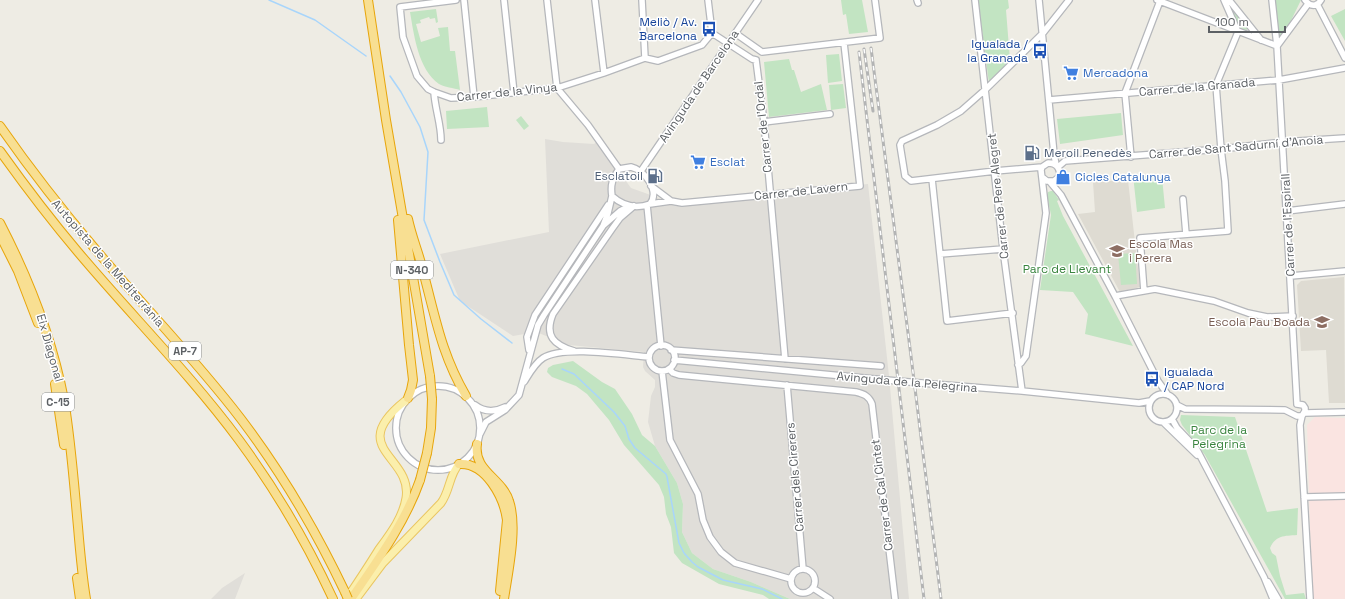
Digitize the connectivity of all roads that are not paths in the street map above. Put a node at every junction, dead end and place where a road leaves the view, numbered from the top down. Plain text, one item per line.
1 (368, 0) edge
2 (456, 0) edge
3 (464, 0) edge
4 (504, 0) edge
5 (547, 0) edge
6 (595, 0) edge
7 (642, 0) edge
8 (708, 0) edge
9 (758, 0) edge
10 (875, 0) edge
11 (975, 0) edge
12 (1040, 0) edge
13 (1069, 0) edge
14 (1224, 0) edge
15 (1229, 0) edge
16 (1272, 0) edge
17 (1158, 1) edge
18 (1307, 2) edge
19 (1319, 2) edge
20 (1250, 26) junction
21 (1238, 32) junction
22 (712, 33) junction
23 (735, 33) junction
24 (1043, 33) junction
25 (1261, 40) junction
26 (728, 43) junction
27 (844, 43) junction
28 (1277, 46) junction
29 (762, 52) junction
30 (645, 58) junction
31 (1345, 58) edge
32 (756, 60) junction
33 (1344, 69) edge
34 (604, 73) junction
35 (1279, 80) junction
36 (1216, 85) junction
37 (557, 88) junction
38 (986, 89) junction
39 (434, 92) junction
40 (514, 93) junction
41 (1125, 93) junction
42 (474, 97) junction
43 (1049, 100) junction
44 (830, 114) dead end
45 (764, 122) junction
46 (0, 126) edge
47 (1345, 138) edge
48 (441, 140) dead end
49 (1283, 142) junction
50 (1221, 149) junction
51 (0, 151) edge
52 (1054, 154) junction
53 (1131, 157) junction
54 (1050, 163) junction
55 (394, 164) junction
56 (1057, 166) junction
57 (1042, 167) junction
58 (620, 169) junction
59 (641, 171) junction
60 (995, 171) junction
61 (1042, 177) junction
62 (932, 179) junction
63 (1057, 179) junction
64 (1049, 182) junction
65 (651, 186) junction
66 (1044, 191) junction
67 (770, 194) junction
68 (1061, 195) junction
69 (611, 197) junction
70 (1183, 199) dead end
71 (671, 201) junction
72 (649, 204) junction
73 (1345, 204) edge
74 (632, 206) junction
75 (1287, 211) junction
76 (0, 223) edge
77 (603, 226) junction
78 (1186, 234) junction
79 (0, 235) edge
80 (1003, 249) junction
81 (940, 254) junction
82 (1345, 271) edge
83 (1291, 276) junction
84 (1144, 291) junction
85 (1115, 296) junction
86 (1012, 313) junction
87 (1293, 316) junction
88 (661, 346) junction
89 (671, 350) junction
90 (574, 351) junction
91 (530, 353) junction
92 (649, 358) junction
93 (785, 359) junction
94 (674, 360) junction
95 (1018, 365) junction
96 (881, 366) dead end
97 (668, 369) junction
98 (662, 371) junction
99 (1158, 381) junction
100 (522, 385) junction
101 (787, 385) junction
102 (1022, 391) junction
103 (865, 394) joint
104 (1160, 394) junction
105 (1168, 395) junction
106 (468, 398) junction
107 (407, 399) junction
108 (1150, 401) junction
109 (1139, 403) junction
110 (510, 405) junction
111 (1177, 405) junction
112 (1148, 409) junction
113 (1185, 409) junction
114 (1299, 411) junction
115 (1345, 412) edge
116 (1176, 414) junction
117 (1172, 419) junction
118 (1164, 423) junction
119 (480, 434) junction
120 (477, 444) junction
121 (1202, 462) junction
122 (459, 464) junction
123 (1345, 496) edge
124 (1304, 497) junction
125 (803, 568) junction
126 (82, 575) junction
127 (1264, 577) junction
128 (791, 579) junction
129 (813, 588) junction
130 (348, 597) edge
131 (80, 599) edge
132 (86, 599) edge
133 (91, 599) edge
134 (333, 599) edge
135 (356, 599) edge
136 (499, 599) edge
137 (504, 599) edge
138 (830, 599) edge
139 (895, 599) edge
140 (1273, 599) edge
141 (1278, 599) edge
142 (1310, 599) edge

1 - 55 highway, N-340
2 - 39 street
3 - 42 street
4 - 40 street
5 - 37 street
6 - 34 street
7 - 30 street
8 - 22 street
9 - 23 street, Avinguda de Barcelona
10 - 27 street
11 - 38 street, Carrer de Pere Alegret
12 - 24 street
13 - 24 street
14 - 21 street
15 - 20 street
16 - 28 street, Carrer de l'Espirall
17 - 21 street
17 - 41 street
18 - 19 street
18 - 28 street
19 - 31 street
20 - 21 street
20 - 25 street
21 - 25 street
21 - 36 street
22 - 26 street
22 - 30 street, Carrer de la Vinya
23 - 26 street, Avinguda de Barcelona
23 - 29 street
24 - 38 street
24 - 43 street
25 - 28 street
26 - 32 street
26 - 59 street, Avinguda de Barcelona
27 - 29 street
27 - 67 street, Carrer de Lavern
28 - 35 street, Carrer de l'Espirall
29 - 32 street
30 - 34 street, Carrer de la Vinya
32 - 45 street, Carrer de l'Ordal
33 - 35 street, Carrer de la Granada
34 - 37 street, Carrer de la Vinya
35 - 36 street, Carrer de la Granada
35 - 49 street, Carrer de l'Espirall
36 - 41 street, Carrer de la Granada
36 - 50 street
37 - 40 street, Carrer de la Vinya
37 - 58 street
38 - 60 street, Carrer de Pere Alegret
38 - 62 street
39 - 42 street, Carrer de la Vinya
39 - 48 street
40 - 42 street, Carrer de la Vinya
41 - 43 street, Carrer de la Granada
41 - 53 street
43 - 52 street
44 - 45 street
45 - 67 street, Carrer de l'Ordal
46 - 130 highway, Autopista de la Mediterrània / AP-7
47 - 49 street, Carrer de Sant Sadurní d'Anoia
49 - 50 street, Carrer de Sant Sadurní d'Anoia
49 - 75 street, Carrer de l'Espirall
50 - 53 street, Carrer de Sant Sadurní d'Anoia
50 - 78 street
51 - 134 highway, Autopista de la Mediterrània / AP-7
52 - 54 street
52 - 56 street
53 - 56 street, Carrer de Sant Sadurní d'Anoia
54 - 56 street
54 - 57 street
55 - 106 highway
55 - 107 highway
55 - 130 highway, N-340, bridge
56 - 63 street
57 - 60 street
57 - 61 street
58 - 59 street
58 - 69 street
59 - 65 street
60 - 62 street
60 - 80 street, Carrer de Pere Alegret
61 - 64 street
61 - 66 street
62 - 81 street
63 - 64 street
63 - 68 street
64 - 66 street
64 - 68 street
65 - 71 street
65 - 72 street
66 - 95 street
67 - 71 street, Carrer de Lavern
67 - 93 street, Carrer de l'Ordal
68 - 85 street
69 - 74 street
69 - 77 street
69 - 91 street
70 - 78 street
71 - 72 street, Carrer de Lavern
72 - 74 street
72 - 88 street
73 - 75 street
74 - 77 street
74 - 90 street
75 - 83 street, Carrer de l'Espirall
76 - 126 highway, Eix Diagonal / C-15
77 - 91 street
78 - 84 street
79 - 131 highway, Eix Diagonal / C-15
80 - 81 street
80 - 86 street, Carrer de Pere Alegret
81 - 86 street
82 - 83 street
83 - 87 street, Carrer de l'Espirall
84 - 85 street
84 - 87 street
85 - 99 street
86 - 95 street, Carrer de Pere Alegret
87 - 114 street, Carrer de l'Espirall
88 - 89 street
88 - 92 street
89 - 93 street, Avinguda de la Pelegrina
89 - 94 street
90 - 92 street
90 - 100 street
91 - 100 street
92 - 98 street
93 - 96 street, Avinguda de la Pelegrina
94 - 97 street
94 - 102 street, Avinguda de la Pelegrina, bridge
95 - 102 street, Carrer de Pere Alegret
97 - 98 street
97 - 101 street, Avinguda de la Pelegrina
98 - 128 street
99 - 104 street
99 - 105 street
100 - 110 street
101 - 103 street, Avinguda de la Pelegrina
101 - 125 street, Carrer dels Cirerers
102 - 109 street, Avinguda de la Pelegrina
103 - 139 street, Carrer de Cal Cintet
104 - 105 street
104 - 108 street, Avinguda de la Pelegrina
105 - 111 street
106 - 107 street
106 - 110 street
106 - 119 street
107 - 122 street
107 - 130 main road
108 - 109 street, Avinguda de la Pelegrina
108 - 112 street
109 - 112 street, Avinguda de la Pelegrina
110 - 119 street
111 - 113 street
111 - 116 street
112 - 118 street, Avinguda de la Pelegrina
113 - 114 street
113 - 116 street
114 - 115 street
114 - 124 street, Carrer de l'Espirall
116 - 117 street
117 - 118 street
117 - 121 street
118 - 121 street, Avinguda de la Pelegrina
119 - 120 street
120 - 122 street
120 - 137 highway
121 - 127 street
122 - 135 main road
122 - 136 highway
123 - 124 street
124 - 142 street, Carrer de l'Espirall
125 - 128 street
125 - 129 street
126 - 132 highway, Eix Diagonal / C-15
126 - 133 highway
127 - 140 street
127 - 141 street
128 - 129 street
129 - 138 street

